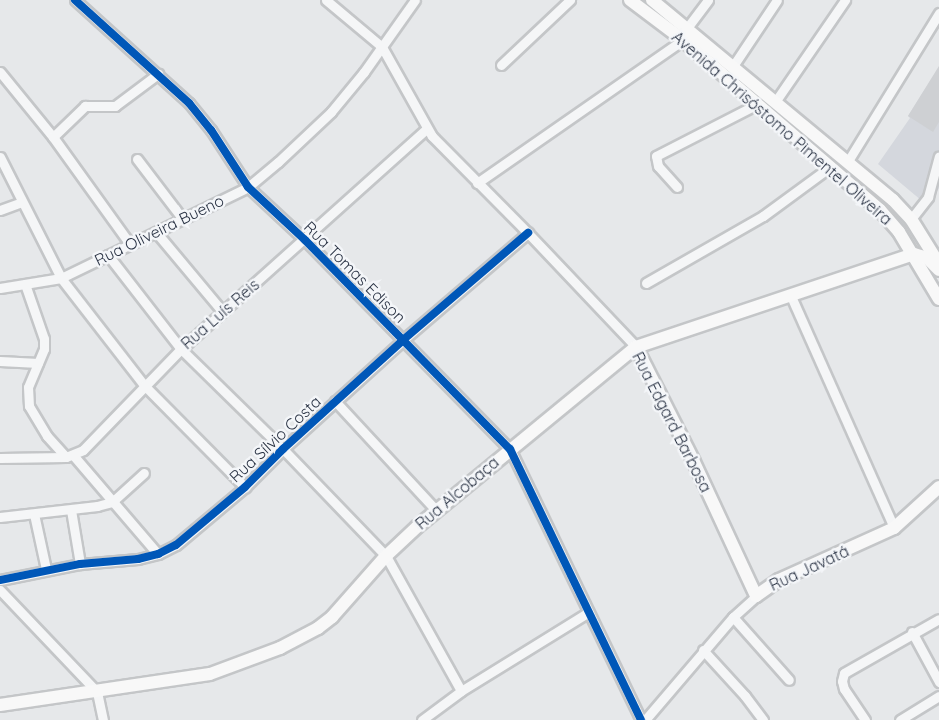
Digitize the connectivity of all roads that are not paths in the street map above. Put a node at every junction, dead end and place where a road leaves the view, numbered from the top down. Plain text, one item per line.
1 (75, 0) edge
2 (326, 0) edge
3 (416, 0) edge
4 (570, 0) edge
5 (630, 0) edge
6 (652, 0) edge
7 (708, 0) edge
8 (777, 0) edge
9 (844, 0) edge
10 (939, 13) edge
11 (685, 34) junction
12 (382, 47) junction
13 (501, 65) dead end
14 (733, 66) junction
15 (0, 72) edge
16 (158, 74) junction
17 (775, 102) junction
18 (757, 104) junction
19 (426, 129) junction
20 (53, 137) junction
21 (939, 156) edge
22 (0, 158) edge
23 (137, 159) dead end
24 (848, 161) junction
25 (831, 166) junction
26 (477, 183) junction
27 (248, 187) junction
28 (677, 187) dead end
29 (22, 202) junction
30 (0, 210) edge
31 (182, 218) junction
32 (911, 219) junction
33 (156, 232) junction
34 (528, 233) junction
35 (304, 240) junction
36 (130, 244) junction
37 (914, 254) junction
38 (108, 255) junction
39 (939, 264) edge
40 (939, 270) edge
41 (62, 278) junction
42 (646, 283) dead end
43 (26, 284) junction
44 (0, 288) edge
45 (790, 294) junction
46 (939, 299) edge
47 (223, 312) junction
48 (403, 340) junction
49 (636, 348) junction
50 (181, 349) junction
51 (0, 361) edge
52 (38, 363) junction
53 (144, 385) junction
54 (335, 401) junction
55 (283, 448) junction
56 (510, 449) junction
57 (70, 456) junction
58 (0, 458) edge
59 (144, 473) dead end
60 (245, 487) junction
61 (939, 487) edge
62 (112, 502) junction
63 (71, 510) junction
64 (436, 510) junction
65 (34, 514) junction
66 (0, 517) edge
67 (894, 528) junction
68 (158, 554) junction
69 (386, 556) junction
70 (80, 564) junction
71 (45, 569) junction
72 (0, 580) edge
73 (0, 590) edge
74 (756, 596) junction
75 (589, 612) junction
76 (732, 617) junction
77 (939, 619) edge
78 (912, 632) junction
79 (704, 650) junction
80 (789, 681) dead end
81 (939, 682) edge
82 (461, 692) junction
83 (97, 693) junction
84 (939, 696) edge
85 (0, 705) edge
86 (760, 716) edge
87 (103, 720) edge
88 (422, 720) edge
89 (643, 720) edge
90 (751, 720) edge
91 (865, 720) edge
92 (900, 720) edge

1 - 16 street, Rua Tomas Edison
2 - 12 street, Rua Edgard Barbosa
3 - 12 street, Rua Oliveira Bueno
4 - 13 street
5 - 11 main road, Avenida Chrisóstomo Pimentel Oliveira
6 - 11 main road, Avenida Chrisóstomo Pimentel Oliveira
7 - 11 street
8 - 14 street
9 - 17 street
10 - 24 street
11 - 14 main road, Avenida Chrisóstomo Pimentel Oliveira
11 - 18 main road, Avenida Chrisóstomo Pimentel Oliveira
11 - 26 street
12 - 19 street, Rua Edgard Barbosa
12 - 27 street, Rua Oliveira Bueno
14 - 17 main road, Avenida Chrisóstomo Pimentel Oliveira
15 - 20 street
16 - 20 street
16 - 27 street, Rua Tomas Edison
17 - 24 main road, Avenida Chrisóstomo Pimentel Oliveira
18 - 25 main road, Avenida Chrisóstomo Pimentel Oliveira
18 - 28 street
19 - 26 street, Rua Edgard Barbosa
19 - 35 street, Rua Luís Reis
20 - 36 street
21 - 32 street
22 - 29 street
23 - 31 street
24 - 32 main road, Avenida Chrisóstomo Pimentel Oliveira
25 - 37 main road, Avenida Chrisóstomo Pimentel Oliveira
25 - 42 street
26 - 34 street, Rua Edgard Barbosa
27 - 31 street, Rua Oliveira Bueno
27 - 35 street, Rua Tomas Edison
29 - 30 street
29 - 41 street
31 - 33 street, Rua Oliveira Bueno
32 - 39 main road, Avenida Chrisóstomo Pimentel Oliveira
33 - 36 street, Rua Oliveira Bueno
33 - 47 street
34 - 48 street, Rua Sílvio Costa
34 - 49 street, Rua Edgard Barbosa
35 - 47 street, Rua Luís Reis
35 - 48 street, Rua Tomas Edison
36 - 38 street, Rua Oliveira Bueno
37 - 40 main road
37 - 45 main road, Rua Alcobaça
37 - 46 main road, Avenida Chrisóstomo Pimentel Oliveira
38 - 41 street, Rua Oliveira Bueno
38 - 50 street
41 - 43 street, Rua Oliveira Bueno
41 - 53 street
43 - 44 street, Rua Oliveira Bueno
43 - 52 street
45 - 49 main road, Rua Alcobaça
45 - 67 street
47 - 50 street, Rua Luís Reis
48 - 54 street, Rua Sílvio Costa
48 - 56 street, Rua Tomas Edison
49 - 56 main road, Rua Alcobaça
49 - 74 main road, Rua Edgard Barbosa
50 - 53 street, Rua Luís Reis
50 - 55 street
51 - 52 street
52 - 57 street
53 - 57 street, Rua Luís Reis
53 - 60 street
54 - 55 street, Rua Sílvio Costa
54 - 64 street
55 - 60 street, Rua Sílvio Costa
55 - 69 street
56 - 64 main road, Rua Alcobaça
56 - 75 street, Rua Tomas Edison
57 - 58 street
57 - 62 street
59 - 62 street
60 - 68 street, Rua Sílvio Costa
61 - 67 main road, Rua Javatá
62 - 63 street
62 - 68 street
63 - 65 street
63 - 70 street
64 - 69 main road, Rua Alcobaça
65 - 66 street
65 - 71 street
67 - 74 main road, Rua Javatá
68 - 70 street, Rua Sílvio Costa
69 - 82 street
69 - 83 main road, Rua Alcobaça
70 - 71 street, Rua Sílvio Costa
71 - 72 street, Rua Sílvio Costa
73 - 83 street
74 - 76 street, Rua Javatá
75 - 82 street
75 - 89 street, Rua Tomas Edison
76 - 79 street, Rua Javatá
76 - 80 street
77 - 78 street
78 - 81 street
78 - 91 street
79 - 86 street
79 - 89 street, Rua Javatá
82 - 88 street
83 - 85 main road, Rua Alcobaça
83 - 87 street
84 - 92 street
86 - 90 street

